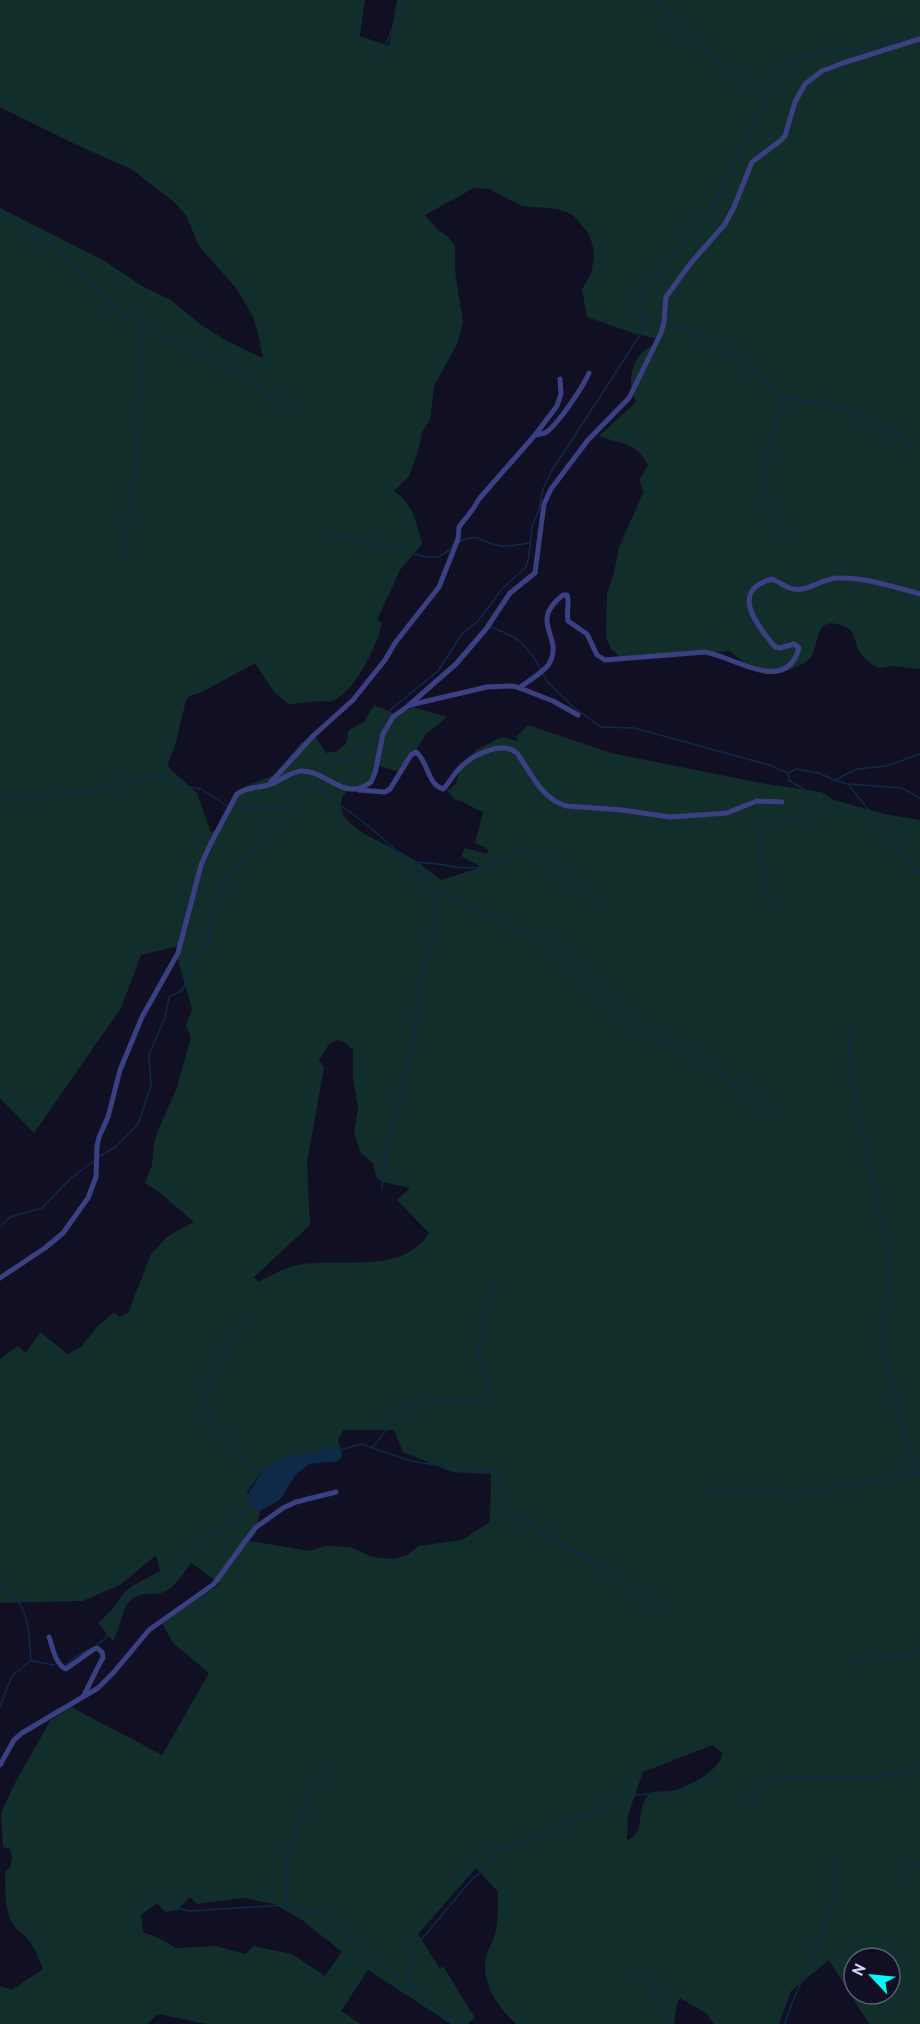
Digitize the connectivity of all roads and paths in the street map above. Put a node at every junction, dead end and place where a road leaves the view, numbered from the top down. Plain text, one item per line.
1 (920, 39) edge
2 (589, 373) dead end
3 (560, 379) dead end
4 (535, 435) junction
5 (920, 594) edge
6 (519, 688) junction
7 (408, 706) junction
8 (578, 715) dead end
9 (267, 785) junction
10 (354, 790) junction
11 (782, 802) dead end
12 (0, 1278) edge
13 (336, 1492) dead end
14 (49, 1637) dead end
15 (82, 1699) junction
16 (0, 1765) edge

1 - 7 street
2 - 4 street
3 - 4 street
4 - 9 street
5 - 6 street
6 - 7 street
6 - 8 street
7 - 10 street
9 - 10 street
9 - 12 street
10 - 11 street
13 - 15 street
14 - 15 street
15 - 16 street

